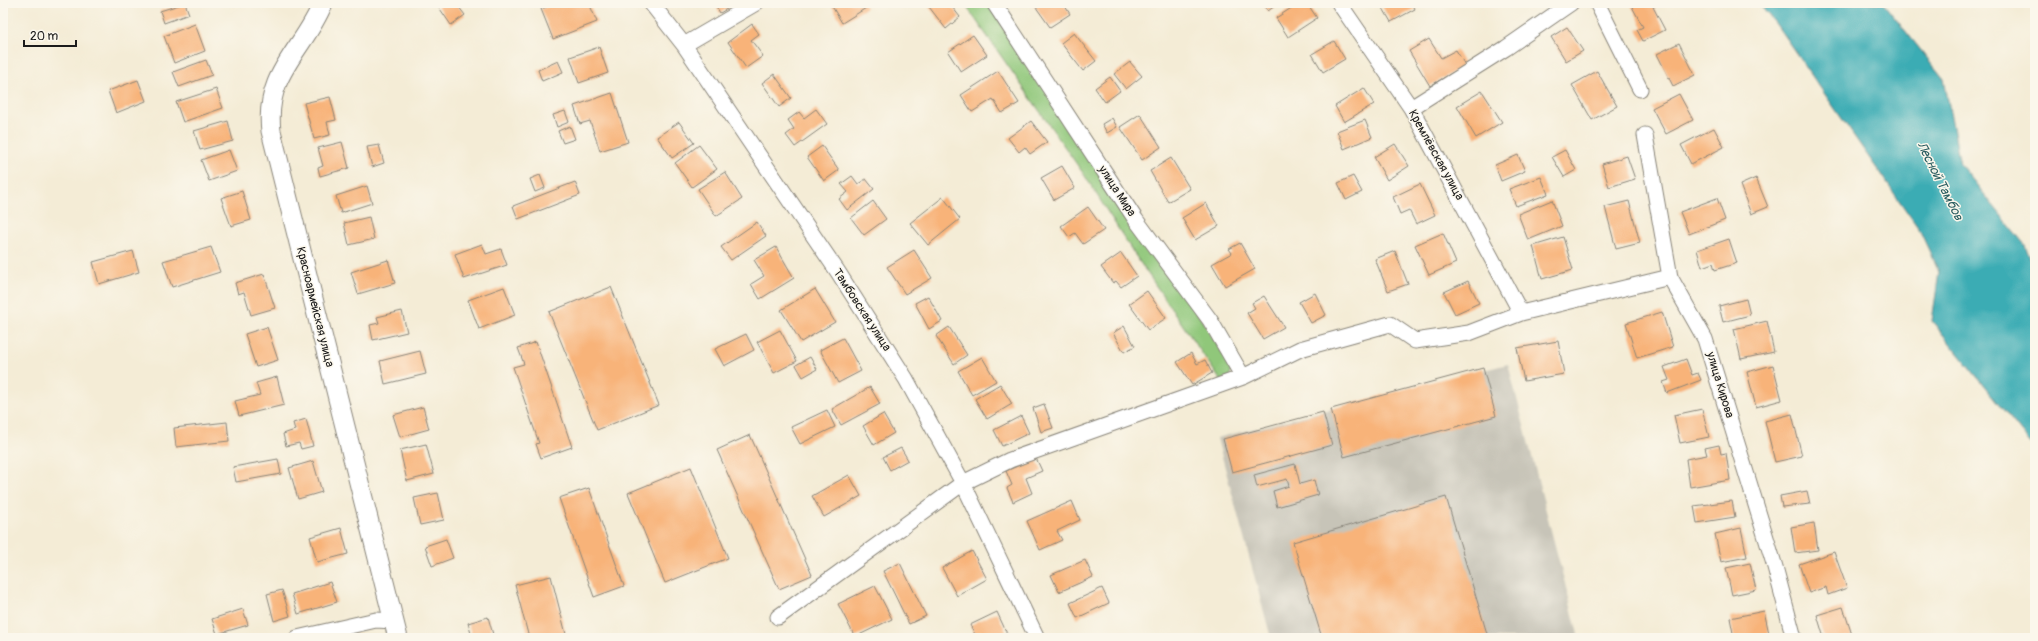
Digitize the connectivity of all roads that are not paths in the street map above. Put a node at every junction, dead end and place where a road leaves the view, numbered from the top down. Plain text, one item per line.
1 (323, 3) edge
2 (651, 3) edge
3 (756, 3) edge
4 (994, 3) edge
5 (1339, 3) edge
6 (1571, 3) edge
7 (1597, 3) edge
8 (684, 46) junction
9 (1640, 89) dead end
10 (1411, 108) junction
11 (1645, 135) dead end
12 (1670, 277) junction
13 (1521, 313) junction
14 (1243, 377) junction
15 (963, 483) junction
16 (778, 617) dead end
17 (396, 630) edge
18 (297, 638) edge
19 (1037, 638) edge
20 (1794, 638) edge

1 - 17 street, Красноармейская улица
2 - 8 street, Тамбовская улица
3 - 8 street
4 - 14 street, улица Мира
5 - 10 street, Кремлёвская улица
6 - 10 street
7 - 9 street
8 - 15 street, Тамбовская улица
10 - 13 street, Кремлёвская улица
11 - 12 street, улица Кирова
12 - 13 street
12 - 20 street, улица Кирова
13 - 14 street
14 - 15 street
15 - 16 street
15 - 19 street, Тамбовская улица
17 - 18 street, Красноармейская улица

